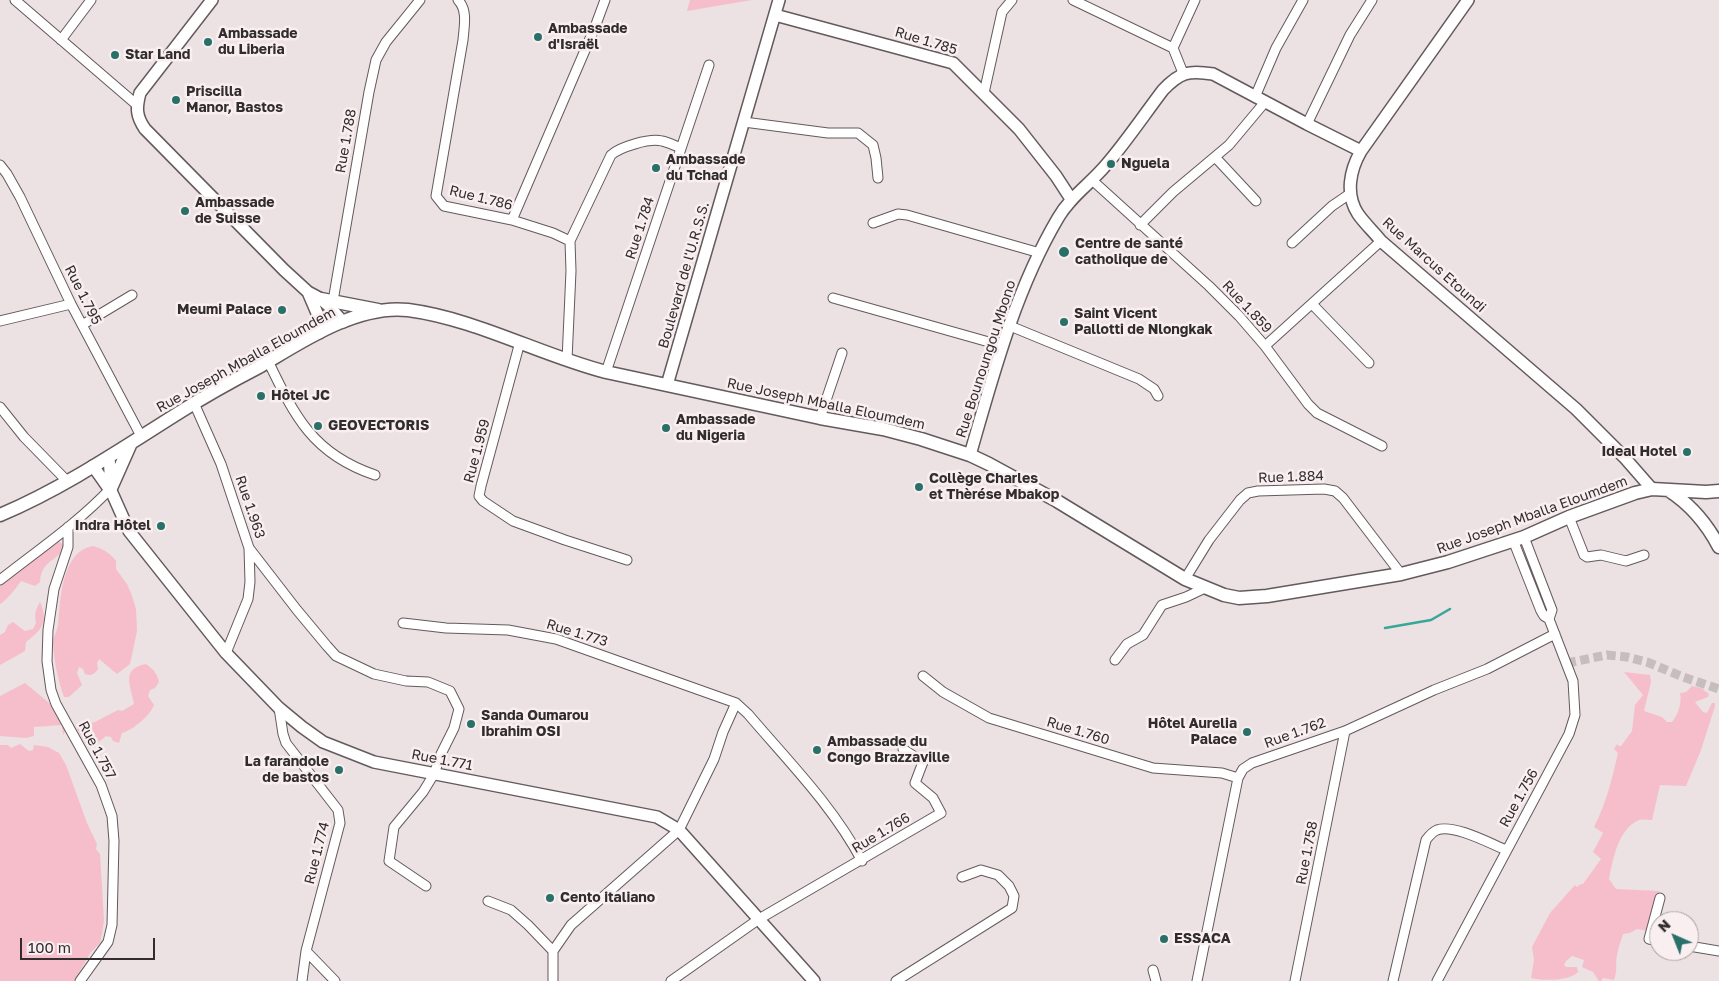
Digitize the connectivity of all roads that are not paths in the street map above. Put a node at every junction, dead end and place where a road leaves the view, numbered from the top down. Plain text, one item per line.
1 (15, 0) edge
2 (91, 0) edge
3 (212, 0) edge
4 (420, 0) edge
5 (458, 0) edge
6 (605, 0) edge
7 (779, 0) edge
8 (1012, 0) edge
9 (1073, 0) edge
10 (1195, 0) edge
11 (1303, 0) edge
12 (1372, 0) edge
13 (1468, 0) edge
14 (775, 15) junction
15 (61, 40) junction
16 (1173, 48) junction
17 (708, 65) dead end
18 (1183, 73) junction
19 (984, 92) junction
20 (1260, 100) junction
21 (137, 105) junction
22 (744, 122) junction
23 (1307, 124) junction
24 (681, 148) junction
25 (1361, 151) junction
26 (1215, 157) junction
27 (0, 165) edge
28 (878, 178) dead end
29 (1092, 180) junction
30 (1351, 193) junction
31 (1071, 199) junction
32 (1256, 201) dead end
33 (512, 220) junction
34 (873, 223) dead end
35 (1140, 225) junction
36 (570, 241) junction
37 (1381, 241) junction
38 (1292, 244) dead end
39 (1040, 253) junction
40 (308, 292) junction
41 (132, 296) dead end
42 (833, 298) dead end
43 (327, 300) junction
44 (71, 304) junction
45 (1312, 304) junction
46 (380, 310) junction
47 (0, 320) edge
48 (344, 322) junction
49 (82, 325) junction
50 (1010, 326) junction
51 (319, 333) junction
52 (520, 342) junction
53 (1003, 346) junction
54 (1265, 346) junction
55 (842, 353) dead end
56 (567, 360) junction
57 (268, 362) junction
58 (1370, 363) dead end
59 (606, 372) junction
60 (668, 385) junction
61 (1158, 396) dead end
62 (194, 403) junction
63 (0, 407) edge
64 (820, 418) junction
65 (136, 440) junction
66 (1382, 446) dead end
67 (970, 455) junction
68 (109, 457) junction
69 (93, 466) junction
70 (375, 475) dead end
71 (68, 482) junction
72 (1652, 489) junction
73 (1666, 489) junction
74 (111, 491) junction
75 (1719, 491) edge
76 (1, 512) edge
77 (1569, 517) junction
78 (68, 527) junction
79 (1519, 538) junction
80 (1719, 547) edge
81 (249, 548) junction
82 (1644, 555) dead end
83 (627, 560) dead end
84 (1401, 574) junction
85 (0, 580) edge
86 (1185, 580) junction
87 (1205, 588) junction
88 (403, 623) dead end
89 (1555, 634) junction
90 (226, 653) junction
91 (1116, 660) dead end
92 (923, 676) dead end
93 (736, 703) junction
94 (279, 708) junction
95 (1345, 730) junction
96 (903, 749) dead end
97 (434, 774) junction
98 (1238, 778) junction
99 (679, 830) junction
100 (1506, 850) junction
101 (862, 861) junction
102 (962, 877) dead end
103 (426, 886) dead end
104 (1660, 898) dead end
105 (488, 902) dead end
106 (1657, 911) edge
107 (759, 919) junction
108 (1699, 948) edge
109 (306, 951) junction
110 (553, 951) junction
111 (1719, 951) edge
112 (1153, 970) dead end
113 (80, 981) edge
114 (302, 981) edge
115 (335, 981) edge
116 (553, 981) edge
117 (671, 981) edge
118 (814, 981) edge
119 (896, 981) edge
120 (1156, 981) edge
121 (1197, 981) edge
122 (1295, 981) edge
123 (1393, 981) edge
124 (1437, 981) edge

1 - 15 street
2 - 15 street
3 - 21 street
4 - 43 street, Rue 1.788
5 - 33 street, Rue 1.786
6 - 33 street
7 - 14 street, Boulevard de l'U.R.S.S.
8 - 19 street
9 - 16 street
10 - 16 street
11 - 20 street
12 - 23 street
13 - 25 street, Rue Marcus Etoundi
14 - 19 street, Rue 1.785
14 - 22 street, Boulevard de l'U.R.S.S.
15 - 21 street
16 - 18 street
17 - 24 street, Rue 1.784
18 - 20 street
18 - 29 street, Rue Bounoungou Mbono
19 - 31 street, Rue 1.785
20 - 23 street
20 - 26 street
21 - 40 street
22 - 28 street
22 - 60 street, Boulevard de l'U.R.S.S.
23 - 25 street
24 - 36 street
24 - 59 street, Rue 1.784
25 - 30 street, Rue Marcus Etoundi
26 - 32 street
26 - 35 street
27 - 44 street, Rue 1.795
29 - 31 street, Rue Bounoungou Mbono
29 - 35 street, Rue 1.859
30 - 37 street, Rue Marcus Etoundi
30 - 38 street
31 - 39 street, Rue Bounoungou Mbono
33 - 36 street, Rue 1.786
34 - 39 street
35 - 54 street, Rue 1.859
36 - 56 street
37 - 45 street
37 - 72 street, Rue Marcus Etoundi
39 - 50 street, Rue Bounoungou Mbono
40 - 43 street
40 - 51 street
41 - 49 street
42 - 53 street
43 - 46 main road
43 - 48 street
44 - 47 street
44 - 49 street, Rue 1.795
45 - 54 street
45 - 58 street
46 - 48 main road, Rue Joseph Mballa Eloumdem
46 - 52 main road, Rue Joseph Mballa Eloumdem
48 - 51 main road, Rue Joseph Mballa Eloumdem
49 - 65 street, Rue 1.795
50 - 53 street, Rue Bounoungou Mbono
50 - 61 street
51 - 57 main road, Rue Joseph Mballa Eloumdem
52 - 56 main road, Rue Joseph Mballa Eloumdem
52 - 83 street, Rue 1.959
53 - 67 street, Rue Bounoungou Mbono
54 - 66 street, Rue 1.859
55 - 64 street
56 - 59 main road, Rue Joseph Mballa Eloumdem
57 - 62 main road, Rue Joseph Mballa Eloumdem
57 - 70 street
59 - 60 main road, Rue Joseph Mballa Eloumdem
60 - 64 main road, Rue Joseph Mballa Eloumdem
62 - 65 main road, Rue Joseph Mballa Eloumdem
62 - 81 street, Rue 1.963
63 - 71 street
64 - 67 main road, Rue Joseph Mballa Eloumdem
65 - 68 main road, Rue Joseph Mballa Eloumdem
65 - 74 main road
67 - 86 main road, Rue Joseph Mballa Eloumdem
68 - 69 main road, Rue Joseph Mballa Eloumdem
68 - 74 street, Rue 1.771
69 - 71 main road, Rue Joseph Mballa Eloumdem
69 - 74 street, Rue 1.771
71 - 76 main road, Rue Joseph Mballa Eloumdem
72 - 73 main road, Rue Joseph Mballa Eloumdem
72 - 77 main road, Rue Joseph Mballa Eloumdem
73 - 75 main road, Rue Joseph Mballa Eloumdem
73 - 80 main road
74 - 78 street
74 - 90 street, Rue 1.771
77 - 79 main road, Rue Joseph Mballa Eloumdem
77 - 82 street
78 - 85 street
78 - 113 street, Rue 1.757
79 - 84 main road, Rue Joseph Mballa Eloumdem
79 - 89 street, Rue 1.756
81 - 90 street
81 - 97 street, Rue 1.963
84 - 86 street, Rue 1.884
84 - 87 main road, Rue Joseph Mballa Eloumdem
86 - 87 main road, Rue Joseph Mballa Eloumdem
87 - 91 street
88 - 93 street, Rue 1.773
89 - 95 street, Rue 1.762
89 - 100 street, Rue 1.756
90 - 94 street, Rue 1.771
92 - 98 street, Rue 1.760
93 - 99 street
93 - 101 street, Rue 1.773
94 - 97 street, Rue 1.771
94 - 109 street, Rue 1.774
95 - 98 street, Rue 1.762
95 - 122 street, Rue 1.758
96 - 101 street, Rue 1.766
97 - 99 street, Rue 1.771
97 - 103 street
98 - 121 street
99 - 107 street, Rue 1.771
99 - 110 street
100 - 123 street
100 - 124 street, Rue 1.756
101 - 107 street, Rue 1.766
102 - 119 street
104 - 106 street
105 - 110 street
107 - 117 street, Rue 1.766
107 - 118 street, Rue 1.771
108 - 111 street
109 - 114 street
109 - 115 street
110 - 116 street
112 - 120 street

